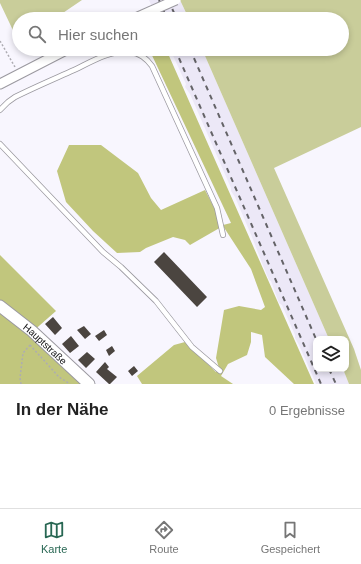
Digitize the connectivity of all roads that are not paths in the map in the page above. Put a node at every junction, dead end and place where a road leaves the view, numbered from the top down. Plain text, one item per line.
1 (176, 0) edge
2 (149, 12) edge
3 (54, 56) edge
4 (108, 56) edge
5 (141, 56) edge
6 (0, 84) edge
7 (0, 110) edge
8 (0, 144) edge
9 (223, 235) dead end
10 (0, 306) edge
11 (220, 371) dead end
12 (89, 384) edge

1 - 2 street, bridge
3 - 6 street
4 - 7 lane
5 - 9 lane
8 - 11 lane
10 - 12 street, Hauptstraße

